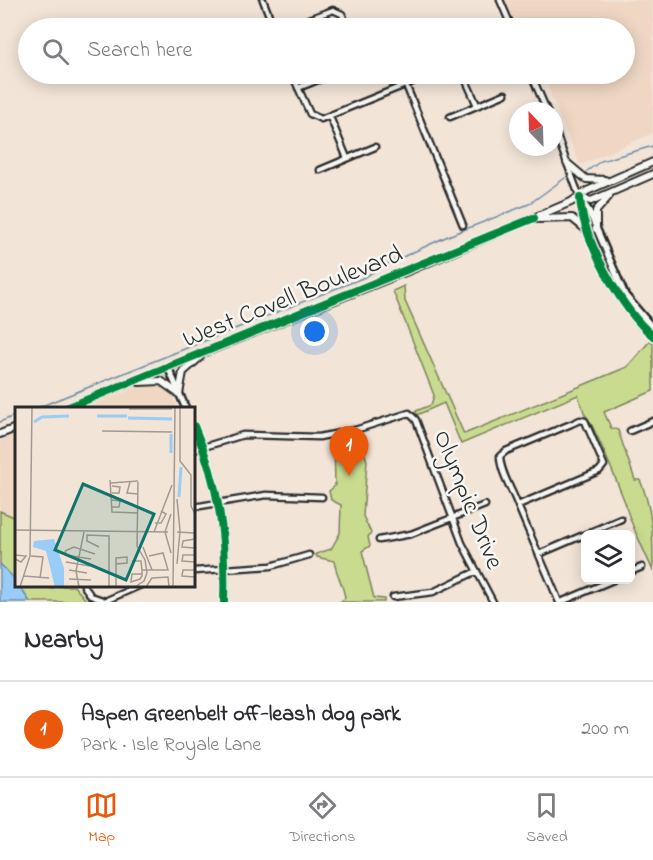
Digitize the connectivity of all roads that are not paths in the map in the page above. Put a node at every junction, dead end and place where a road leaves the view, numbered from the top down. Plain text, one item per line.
1 (263, 0) edge
2 (500, 0) edge
3 (270, 18) edge
4 (312, 18) edge
5 (344, 18) edge
6 (508, 18) edge
7 (296, 84) edge
8 (308, 84) edge
9 (468, 84) edge
10 (535, 84) edge
11 (406, 85) joint
12 (298, 88) junction
13 (505, 94) dead end
14 (543, 102) edge
15 (477, 105) junction
16 (330, 117) junction
17 (450, 117) dead end
18 (375, 147) dead end
19 (563, 152) edge
20 (347, 158) junction
21 (653, 162) edge
22 (567, 163) junction
23 (320, 170) dead end
24 (653, 174) edge
25 (611, 180) junction
26 (615, 191) junction
27 (580, 198) junction
28 (534, 218) junction
29 (463, 225) dead end
30 (597, 229) junction
31 (588, 231) junction
32 (653, 327) edge
33 (653, 336) edge
34 (205, 352) junction
35 (168, 368) junction
36 (124, 385) junction
37 (179, 394) junction
38 (67, 407) edge
39 (186, 407) edge
40 (653, 421) edge
41 (15, 428) edge
42 (195, 428) edge
43 (630, 430) dead end
44 (0, 434) edge
45 (203, 448) junction
46 (195, 450) edge
47 (322, 497) dead end
48 (219, 503) junction
49 (485, 505) dead end
50 (518, 505) junction
51 (195, 507) edge
52 (453, 519) junction
53 (621, 519) dead end
54 (379, 540) dead end
55 (538, 554) junction
56 (309, 555) dead end
57 (642, 567) dead end
58 (225, 568) junction
59 (635, 570) edge
60 (195, 571) edge
61 (477, 572) junction
62 (602, 584) edge
63 (85, 587) edge
64 (135, 587) edge
65 (393, 597) dead end
66 (224, 602) edge
67 (493, 602) edge
68 (560, 602) edge

1 - 3 street
2 - 6 street
4 - 5 street
7 - 12 street
8 - 12 street
9 - 15 street
10 - 14 street
11 - 16 street
11 - 29 street
12 - 16 street
13 - 15 street
15 - 17 street
16 - 20 street
18 - 20 street
19 - 22 street
20 - 23 street
21 - 25 main road, West Covell Boulevard
22 - 25 main road
22 - 27 street
24 - 26 main road, West Covell Boulevard
25 - 27 main road, West Covell Boulevard
26 - 27 main road, West Covell Boulevard
26 - 30 main road
27 - 28 main road, West Covell Boulevard
27 - 30 street
27 - 31 street
28 - 31 main road
28 - 34 main road, West Covell Boulevard
30 - 32 street
31 - 33 street
34 - 35 main road, West Covell Boulevard
34 - 37 main road
35 - 36 main road, West Covell Boulevard
35 - 37 street
36 - 37 main road
36 - 38 main road, West Covell Boulevard
37 - 39 street
40 - 43 street
41 - 44 main road
42 - 45 street
45 - 46 street
45 - 48 street
45 - 52 street, Olympic Drive
47 - 48 street
48 - 51 street
48 - 58 street
49 - 52 street
50 - 50 street
50 - 55 street
52 - 54 street
52 - 61 street, Olympic Drive
53 - 55 street
55 - 68 street
56 - 58 street
57 - 59 street
58 - 60 street
58 - 66 street
61 - 65 street
61 - 67 street, Olympic Drive
62 - 68 street
63 - 64 street

